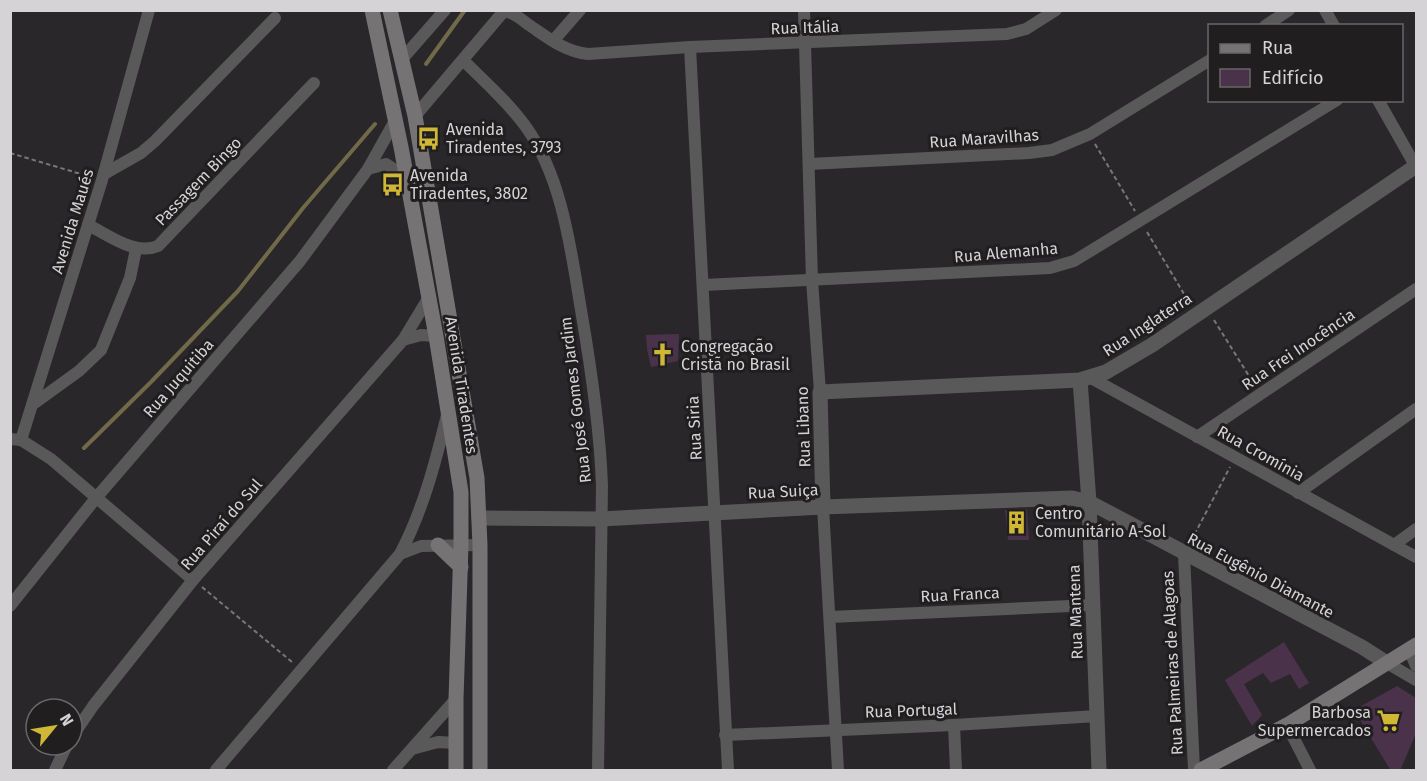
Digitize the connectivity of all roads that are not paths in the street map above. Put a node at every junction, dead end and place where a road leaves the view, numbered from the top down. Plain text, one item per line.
1 (149, 10) edge
2 (372, 10) edge
3 (390, 10) edge
4 (445, 10) edge
5 (580, 10) edge
6 (804, 10) edge
7 (1056, 10) edge
8 (1289, 10) edge
9 (1325, 10) edge
10 (275, 18) dead end
11 (1268, 24) edge
12 (1333, 24) edge
13 (552, 41) junction
14 (806, 44) junction
15 (690, 47) junction
16 (403, 58) junction
17 (464, 61) junction
18 (1208, 61) edge
19 (314, 83) dead end
20 (1334, 102) edge
21 (1379, 102) edge
22 (415, 116) junction
23 (396, 119) junction
24 (809, 164) junction
25 (1416, 167) edge
26 (368, 169) junction
27 (103, 177) junction
28 (407, 178) junction
29 (88, 225) junction
30 (136, 249) junction
31 (812, 280) junction
32 (704, 285) junction
33 (1416, 289) edge
34 (429, 297) junction
35 (436, 336) junction
36 (403, 340) junction
37 (1085, 379) junction
38 (820, 393) junction
39 (32, 405) junction
40 (1416, 409) edge
41 (448, 413) junction
42 (1197, 437) junction
43 (16, 440) edge
44 (1298, 493) junction
45 (96, 498) junction
46 (1089, 502) junction
47 (824, 507) junction
48 (715, 513) junction
49 (479, 518) junction
50 (601, 519) junction
51 (1416, 530) edge
52 (1394, 544) junction
53 (438, 545) junction
54 (461, 545) junction
55 (480, 545) junction
56 (400, 554) junction
57 (1184, 555) junction
58 (1416, 557) edge
59 (461, 567) junction
60 (193, 580) junction
61 (1092, 605) junction
62 (10, 606) edge
63 (830, 616) junction
64 (1413, 647) edge
65 (1387, 663) junction
66 (1416, 666) edge
67 (1416, 680) edge
68 (456, 699) junction
69 (1097, 716) junction
70 (84, 719) edge
71 (954, 725) junction
72 (1287, 725) junction
73 (835, 730) junction
74 (725, 735) junction
75 (456, 743) junction
76 (411, 749) junction
77 (62, 757) edge
78 (55, 771) edge
79 (216, 771) edge
80 (393, 771) edge
81 (456, 771) edge
82 (480, 771) edge
83 (598, 771) edge
84 (728, 771) edge
85 (838, 771) edge
86 (956, 771) edge
87 (1099, 771) edge
88 (1194, 771) edge
89 (1201, 771) edge
90 (1310, 771) edge

1 - 27 street, Avenida Maués
2 - 23 main road, Avenida Tiradentes
3 - 16 main road, Avenida Tiradentes
4 - 16 street
5 - 13 street
6 - 14 street, Rua Libano
7 - 14 street, Rua Itália
8 - 11 street
9 - 12 street
10 - 27 street
13 - 15 street, Rua Itália
13 - 17 street, Rua Itália
14 - 15 street, Rua Itália
14 - 24 street, Rua Libano
15 - 32 street, Rua Siria
16 - 22 main road, Avenida Tiradentes
17 - 22 street
17 - 50 street, Rua José Gomes Jardim
18 - 24 street, Rua Maravilhas
19 - 30 street, Passagem Bingo
20 - 31 street, Rua Alemanha
21 - 25 street
22 - 49 main road, Avenida Tiradentes
23 - 26 street, Rua Juquitiba
23 - 28 main road, Avenida Tiradentes
24 - 31 street, Rua Libano
25 - 37 street, Rua Inglaterra
26 - 28 street
26 - 45 street, Rua Juquitiba
27 - 29 street, Avenida Maués
28 - 34 main road, Avenida Tiradentes
29 - 30 street
29 - 39 street, Avenida Maués
30 - 39 street
31 - 32 street, Rua Alemanha
31 - 38 street, Rua Libano
32 - 48 street, Rua Siria
33 - 42 street, Rua Frei Inocência
34 - 35 main road, Avenida Tiradentes
34 - 36 street, Rua Piraí do Sul
35 - 36 street
35 - 41 main road, Avenida Tiradentes
36 - 60 street, Rua Piraí do Sul
37 - 38 street, Rua Inglaterra
37 - 42 street, Rua Cromínia
37 - 46 street, Rua Mantena
38 - 47 street, Rua Libano
39 - 43 street, Avenida Maués
40 - 44 street
41 - 54 main road, Avenida Tiradentes
41 - 56 street
42 - 44 street, Rua Cromínia
43 - 45 street
44 - 52 street, Rua Cromínia
45 - 60 street
45 - 62 street, Rua Juquitiba
46 - 47 street, Rua Suiça
46 - 57 street, Rua Eugênio Diamante
46 - 61 street, Rua Mantena
47 - 48 street, Rua Suiça
47 - 63 street, Rua Libano
48 - 50 street, Rua Suiça
48 - 74 street, Rua Siria
49 - 50 street, Rua Suiça
49 - 55 main road, Avenida Tiradentes
50 - 83 street, Rua José Gomes Jardim
51 - 52 street
52 - 58 street, Rua Cromínia
53 - 54 street
53 - 56 street
53 - 59 main road
54 - 55 street
54 - 59 main road, Avenida Tiradentes
55 - 82 main road, Avenida Tiradentes
56 - 79 street
57 - 65 street, Rua Eugênio Diamante
57 - 88 street, Rua Palmeiras de Alagoas
59 - 68 main road, Avenida Tiradentes
60 - 70 street, Rua Piraí do Sul
61 - 63 street, Rua Franca
61 - 69 street, Rua Mantena
63 - 73 street, Rua Libano
64 - 65 main road
64 - 66 street
65 - 67 street, Rua Eugênio Diamante
65 - 72 main road
68 - 75 main road, Avenida Tiradentes
68 - 76 street
69 - 71 street, Rua Portugal
69 - 87 street, Rua Mantena
71 - 73 street, Rua Portugal
71 - 86 street
72 - 89 main road
72 - 90 street
73 - 74 street, Rua Portugal
73 - 85 street, Rua Libano
74 - 84 street, Rua Siria
75 - 76 street
75 - 81 main road, Avenida Tiradentes
76 - 80 street
77 - 78 street

